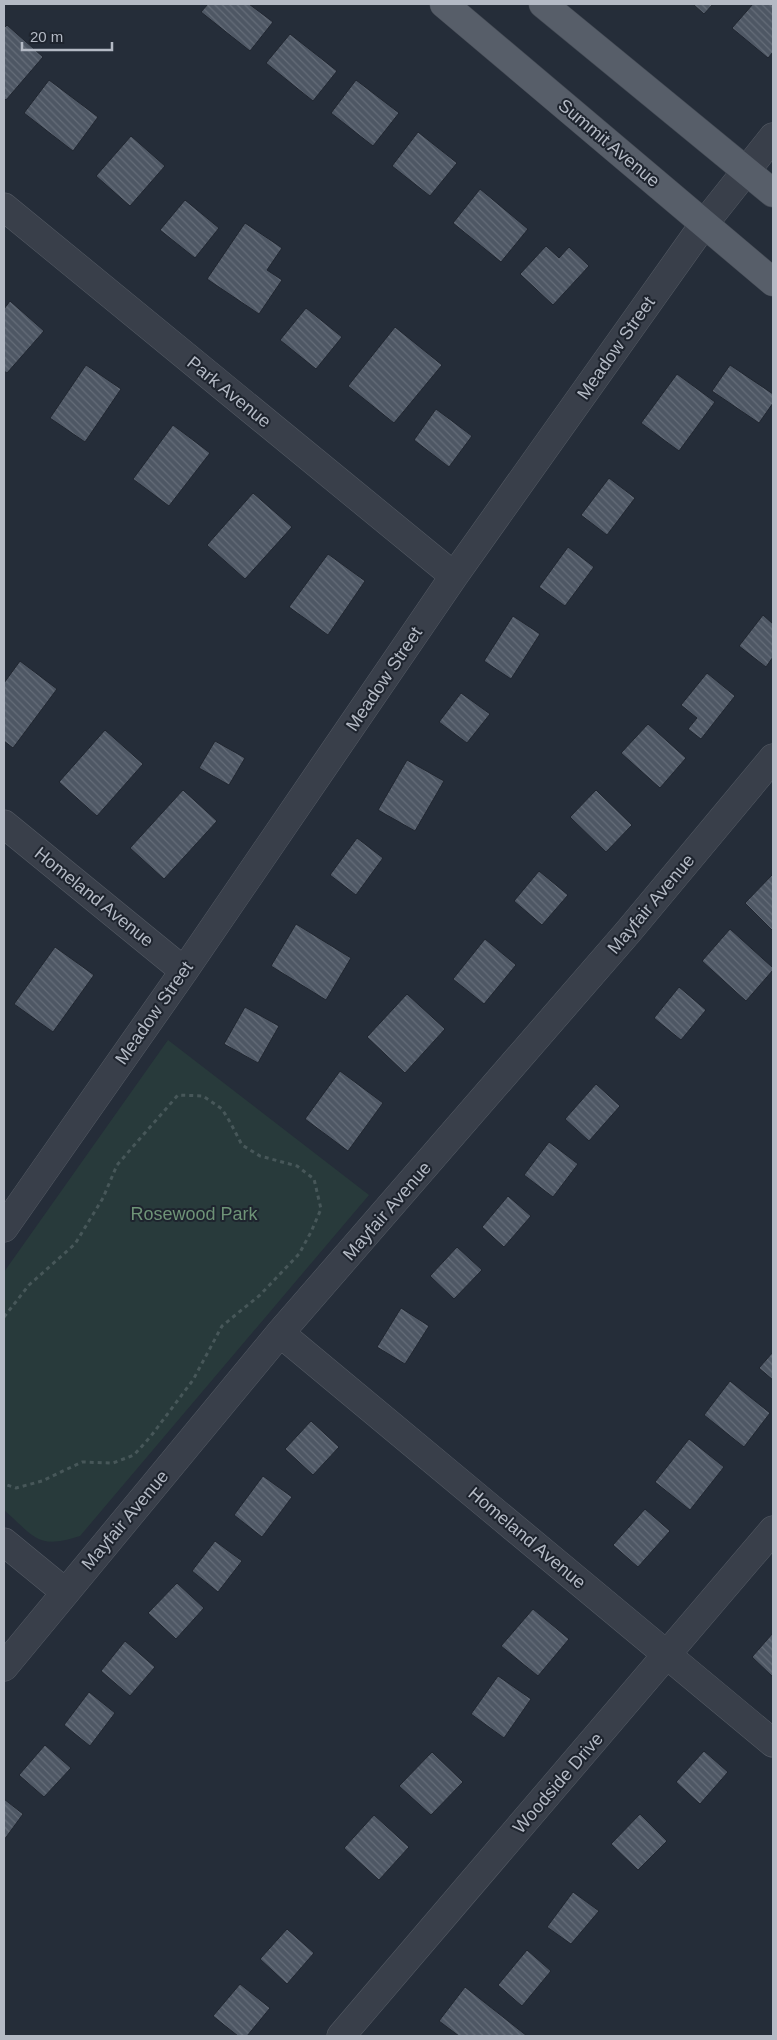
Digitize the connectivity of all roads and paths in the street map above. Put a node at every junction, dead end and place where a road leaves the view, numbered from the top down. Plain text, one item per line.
1 (444, 4) edge
2 (543, 4) edge
3 (773, 137) edge
4 (746, 170) junction
5 (773, 193) edge
6 (4, 207) edge
7 (704, 224) junction
8 (773, 282) edge
9 (454, 576) junction
10 (773, 758) edge
11 (4, 824) edge
12 (184, 970) junction
13 (4, 1228) edge
14 (4, 1317) edge
15 (280, 1333) junction
16 (4, 1484) edge
17 (773, 1530) edge
18 (4, 1542) edge
19 (65, 1592) junction
20 (668, 1654) junction
21 (4, 1667) edge
22 (773, 1743) edge
23 (341, 2036) edge

1 - 7 main road, Summit Avenue
2 - 4 main road
3 - 4 street, Meadow Street
4 - 5 main road
4 - 7 street, Meadow Street
6 - 9 street, Park Avenue
7 - 8 main road, Summit Avenue
7 - 9 street, Meadow Street
9 - 12 street, Meadow Street
10 - 15 street, Mayfair Avenue
11 - 12 street, Homeland Avenue
12 - 13 street, Meadow Street
14 - 16 path
15 - 19 street, Mayfair Avenue
15 - 20 street, Homeland Avenue
17 - 20 street, Woodside Drive
18 - 19 street
19 - 21 street, Mayfair Avenue
20 - 22 street, Homeland Avenue
20 - 23 street, Woodside Drive

